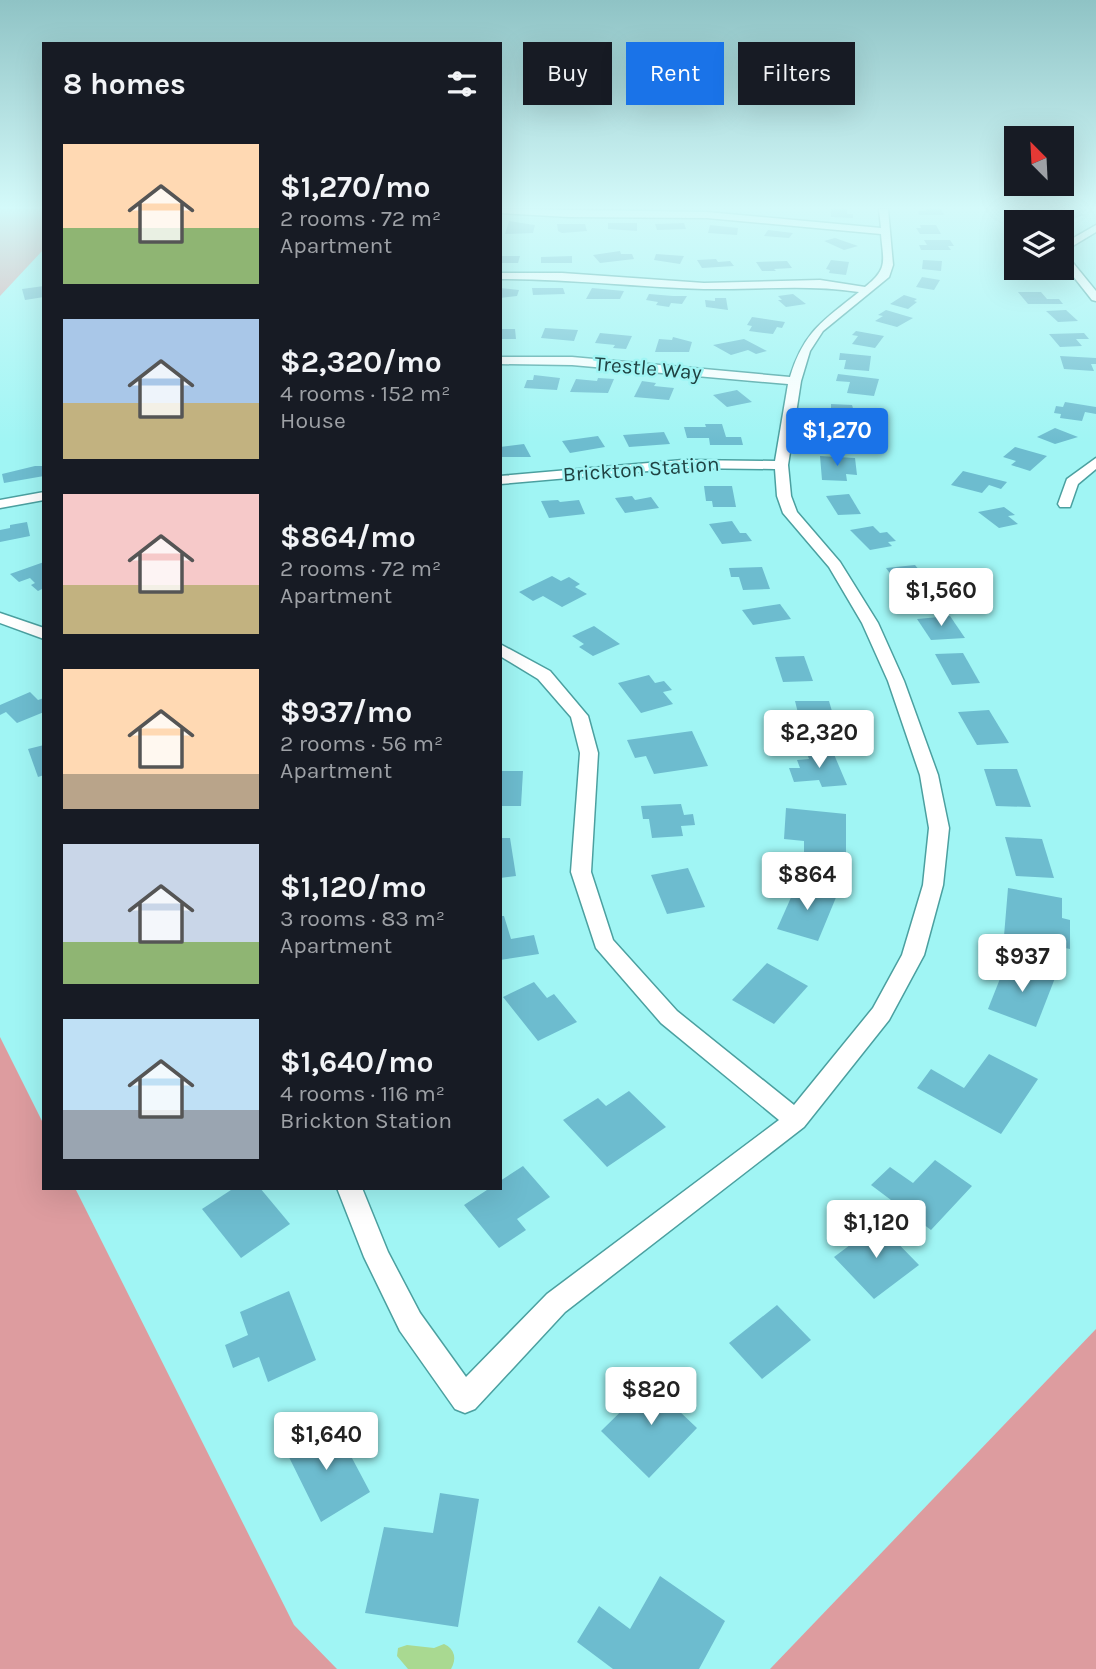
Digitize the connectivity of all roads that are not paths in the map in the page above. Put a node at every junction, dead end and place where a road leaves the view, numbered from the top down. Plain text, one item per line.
1 (846, 287) edge
2 (870, 287) edge
3 (866, 290) junction
4 (502, 360) edge
5 (795, 381) junction
6 (1096, 462) edge
7 (781, 465) junction
8 (502, 480) edge
9 (42, 496) edge
10 (0, 504) edge
11 (1065, 504) dead end
12 (0, 618) edge
13 (42, 633) edge
14 (502, 650) edge
15 (796, 1120) junction
16 (350, 1190) edge

1 - 3 street
2 - 3 street
3 - 5 street
4 - 5 street, Trestle Way
5 - 7 street
6 - 11 street
7 - 8 street, Brickton Station
7 - 15 street
9 - 10 street
12 - 13 street
14 - 15 street
15 - 16 street

